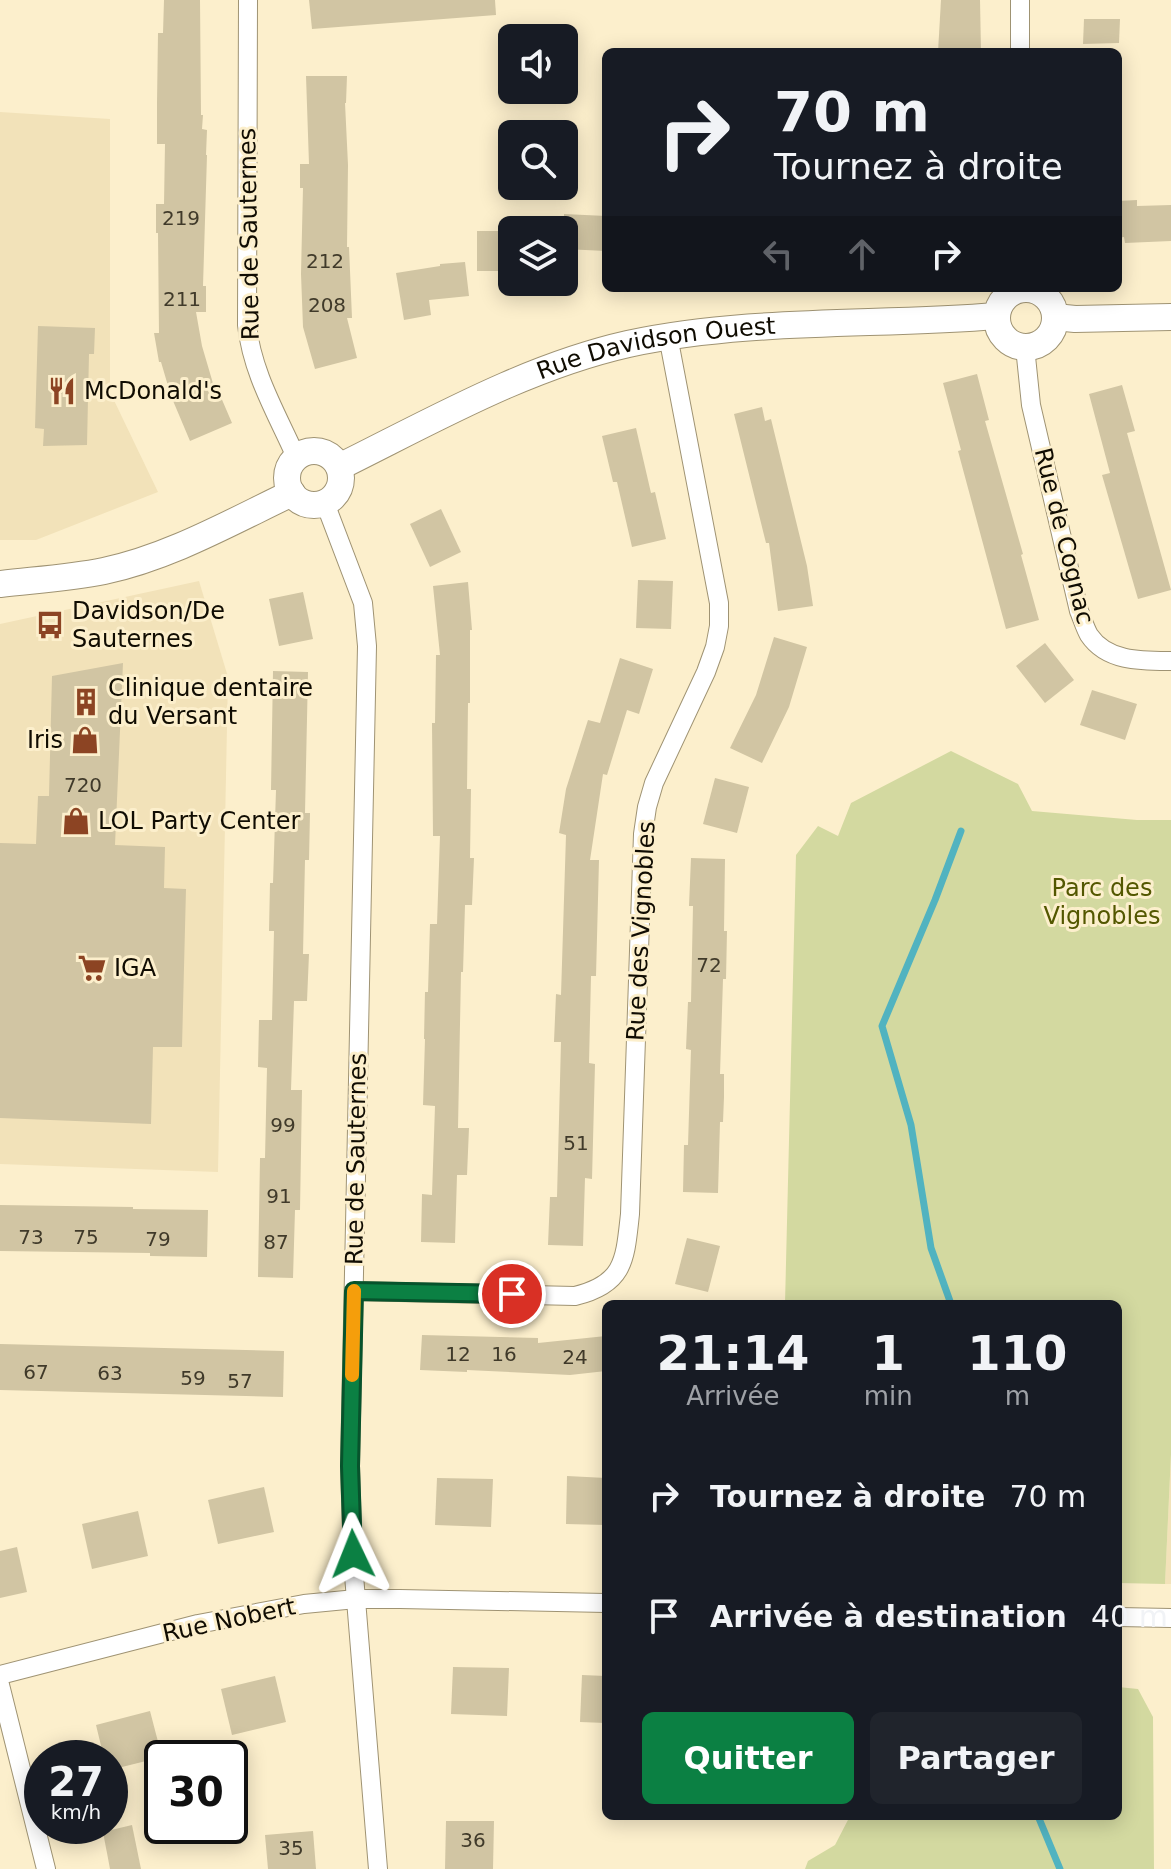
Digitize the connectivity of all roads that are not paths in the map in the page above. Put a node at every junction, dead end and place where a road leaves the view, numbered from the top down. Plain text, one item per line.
1 (248, 0) edge
2 (1020, 0) edge
3 (1020, 48) edge
4 (1014, 292) edge
5 (1038, 292) edge
6 (997, 316) junction
7 (1055, 317) junction
8 (1171, 317) edge
9 (668, 336) junction
10 (1025, 347) junction
11 (296, 457) junction
12 (339, 467) junction
13 (292, 493) junction
14 (325, 503) junction
15 (0, 584) edge
16 (1171, 661) edge
17 (354, 1291) junction
18 (356, 1599) junction
19 (602, 1603) edge
20 (1122, 1617) edge
21 (1171, 1618) edge
22 (0, 1675) edge
23 (0, 1685) edge
24 (46, 1869) edge
25 (378, 1869) edge

1 - 11 street, Rue de Sauternes
2 - 3 street
4 - 6 street
5 - 7 street
6 - 9 street, Rue Davidson Ouest
6 - 10 street
7 - 8 street
7 - 10 street
9 - 12 street, Rue Davidson Ouest
9 - 17 street, Rue des Vignobles
10 - 16 street, Rue de Cognac
11 - 12 street
11 - 13 street
12 - 14 street
13 - 14 street
13 - 15 street
14 - 17 street, Rue de Sauternes
17 - 18 street, Rue de Sauternes
18 - 19 street, Rue Nobert
18 - 22 street, Rue Nobert
18 - 25 street, Rue de Sauternes
20 - 21 street
23 - 24 street

